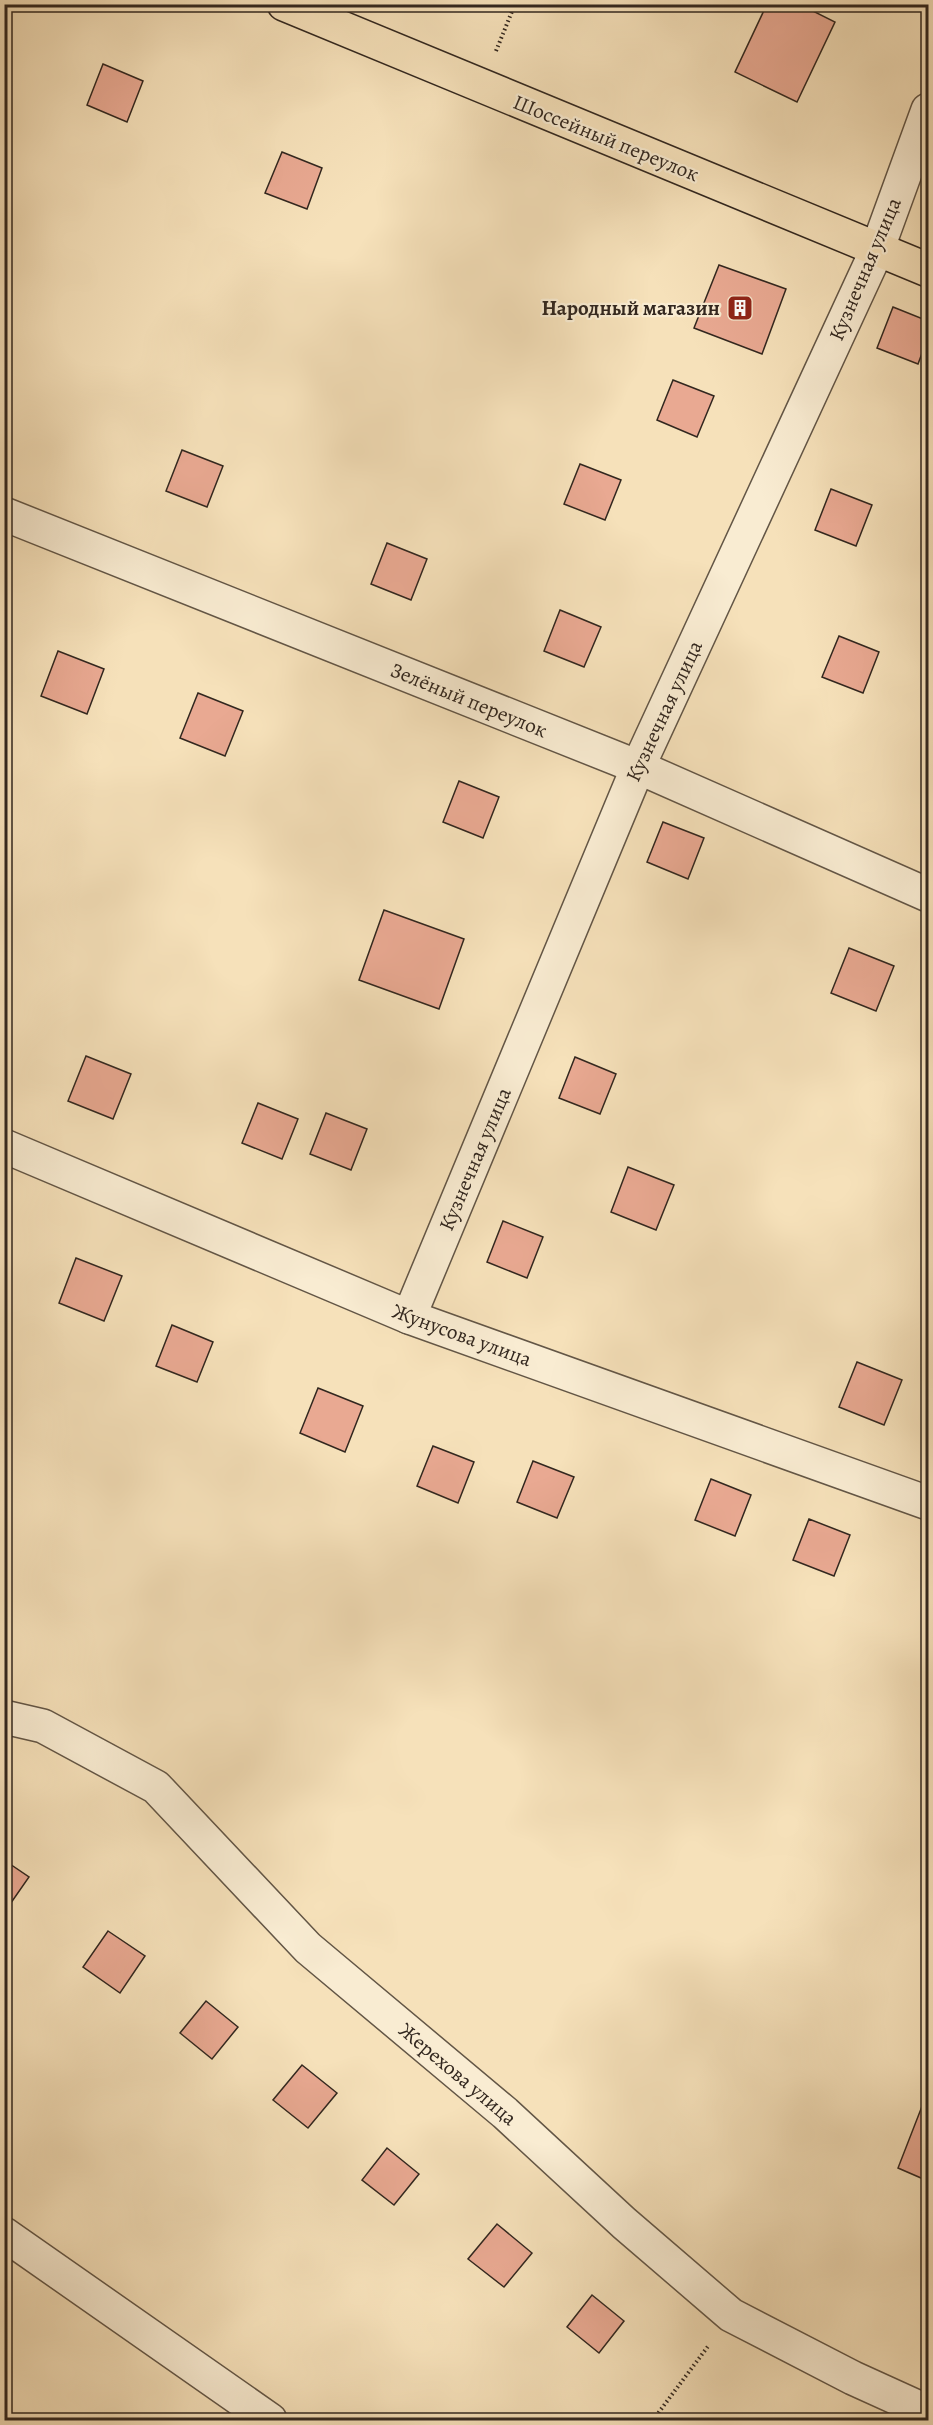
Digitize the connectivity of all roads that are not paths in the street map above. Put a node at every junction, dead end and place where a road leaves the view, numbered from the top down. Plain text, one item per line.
1 (284, 4) edge
2 (928, 110) edge
3 (877, 250) junction
4 (928, 270) edge
5 (4, 514) edge
6 (638, 767) junction
7 (928, 895) edge
8 (4, 1146) edge
9 (409, 1317) junction
10 (928, 1503) edge
11 (4, 1717) edge
12 (4, 2234) edge
13 (928, 2412) edge
14 (270, 2421) edge

1 - 3 main road, Шоссейный переулок
2 - 3 street, Кузнечная улица
3 - 4 main road, Шоссейный переулок
3 - 6 street, Кузнечная улица
5 - 6 street, Зелёный переулок
6 - 7 street, Зелёный переулок
6 - 9 street, Кузнечная улица
8 - 9 street, Жунусова улица
9 - 10 street, Жунусова улица
11 - 13 street, Жерехова улица
12 - 14 street

